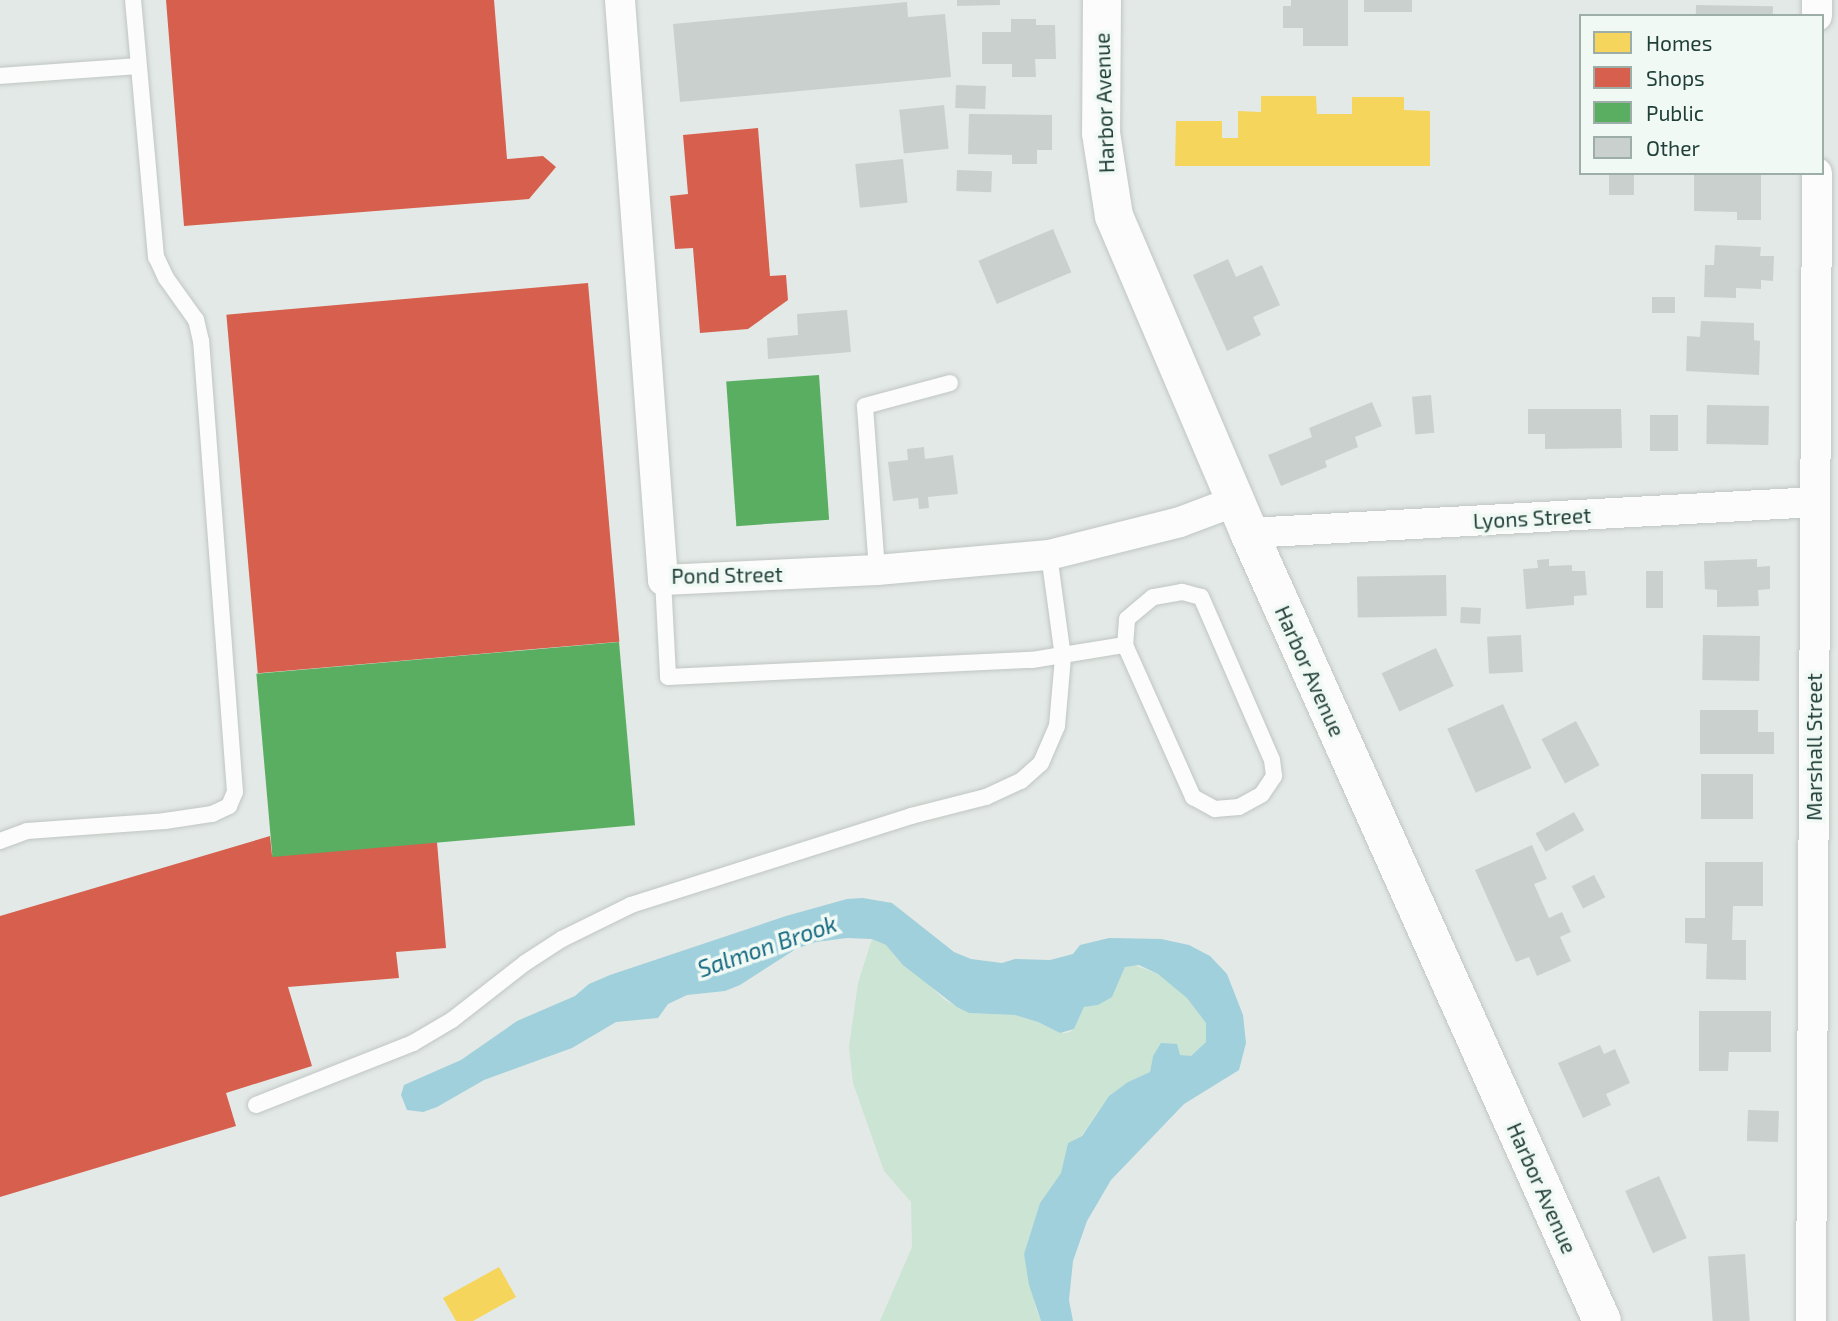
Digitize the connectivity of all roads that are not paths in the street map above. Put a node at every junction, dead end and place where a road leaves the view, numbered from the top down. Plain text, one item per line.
1 (133, 0) edge
2 (620, 0) edge
3 (1101, 0) edge
4 (138, 66) junction
5 (0, 76) edge
6 (1816, 175) edge
7 (950, 383) dead end
8 (1827, 434) edge
9 (1815, 502) junction
10 (1242, 517) junction
11 (1049, 555) junction
12 (877, 570) junction
13 (663, 580) junction
14 (1125, 645) junction
15 (1063, 657) junction
16 (0, 841) edge
17 (256, 1105) dead end
18 (1602, 1321) edge
19 (1811, 1321) edge

1 - 4 lane
2 - 13 street, Pond Street
3 - 10 street, Harbor Avenue
4 - 5 lane
4 - 16 lane
6 - 8 street, Marshall Street
7 - 12 lane
8 - 9 street, Marshall Street
9 - 10 street, Lyons Street
9 - 19 street, Marshall Street
10 - 11 street, Pond Street
10 - 18 street, Harbor Avenue
11 - 12 street, Pond Street
11 - 15 lane
12 - 13 street, Pond Street
13 - 15 lane
14 - 14 lane
14 - 15 lane
15 - 17 lane

